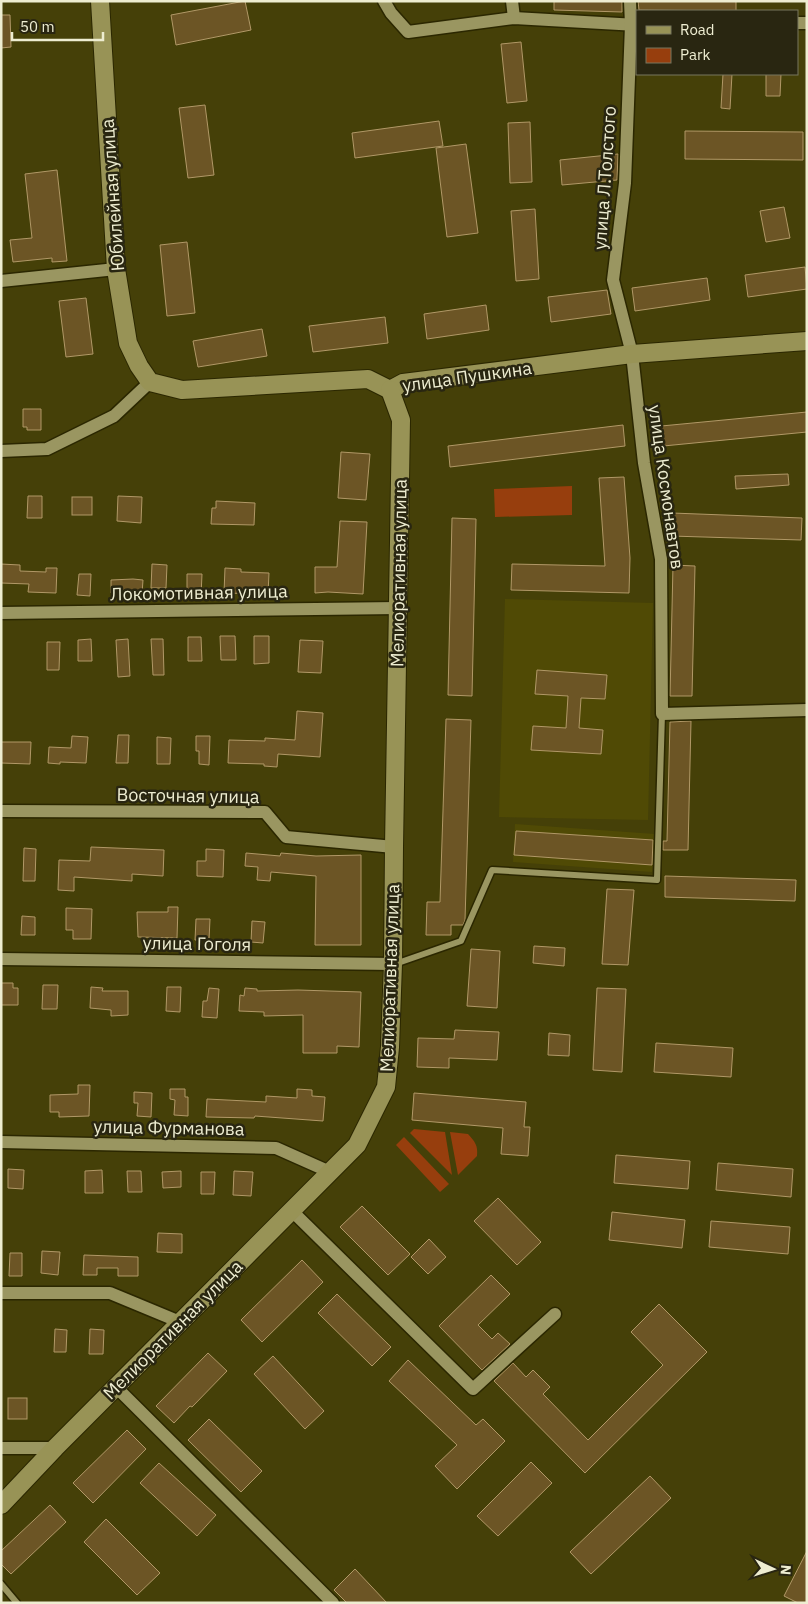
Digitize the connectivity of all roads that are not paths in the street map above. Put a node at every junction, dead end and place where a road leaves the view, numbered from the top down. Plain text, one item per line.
1 (100, 1) edge
2 (384, 1) edge
3 (512, 1) edge
4 (630, 1) edge
5 (514, 18) junction
6 (634, 25) edge
7 (116, 269) junction
8 (1, 281) edge
9 (807, 341) edge
10 (632, 354) junction
11 (150, 382) junction
12 (390, 390) junction
13 (1, 451) edge
14 (398, 608) junction
15 (1, 613) edge
16 (807, 710) edge
17 (662, 714) junction
18 (1, 811) edge
19 (394, 847) junction
20 (1, 960) edge
21 (393, 964) junction
22 (1, 1142) edge
23 (330, 1172) junction
24 (292, 1211) junction
25 (1, 1294) edge
26 (555, 1314) dead end
27 (180, 1322) junction
28 (116, 1387) junction
29 (1, 1448) edge
30 (55, 1448) junction
31 (1, 1505) edge
32 (1, 1584) edge
33 (17, 1603) edge
34 (333, 1603) edge

1 - 7 main road, Юбилейная улица
2 - 5 street
3 - 5 street
4 - 6 street, улица Л.Толстого
5 - 6 street
6 - 10 street, улица Л.Толстого
7 - 8 street
7 - 11 main road, Юбилейная улица
9 - 10 main road, улица Пушкина
10 - 12 main road, улица Пушкина
10 - 17 street, улица Космонавтов
11 - 12 main road, улица Пушкина
11 - 13 street
12 - 14 main road, Мелиоративная улица
14 - 15 street, Локомотивная улица
14 - 19 main road, Мелиоративная улица
16 - 17 street
17 - 21 lane
18 - 19 street, Восточная улица
19 - 21 main road, Мелиоративная улица
20 - 21 street, улица Гоголя
21 - 23 main road, Мелиоративная улица
22 - 23 street, улица Фурманова
23 - 24 main road, Мелиоративная улица
24 - 26 street
24 - 27 main road, Мелиоративная улица
25 - 27 street
27 - 28 main road, Мелиоративная улица
28 - 30 main road, Мелиоративная улица
28 - 34 street
29 - 30 street
30 - 31 main road, Мелиоративная улица
32 - 33 lane

